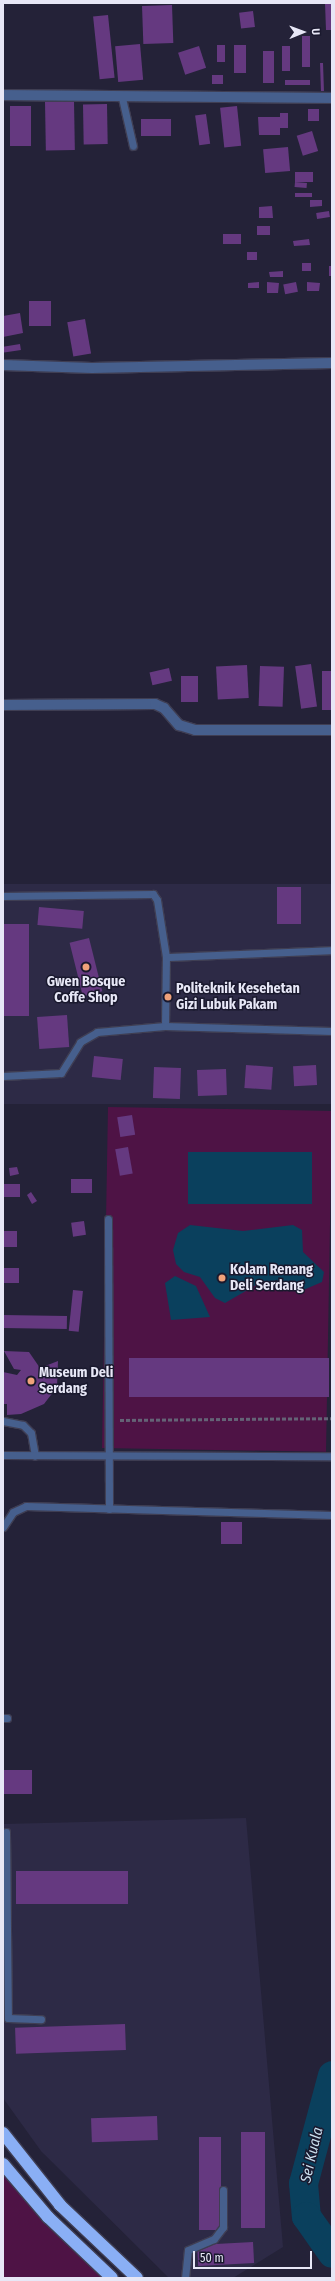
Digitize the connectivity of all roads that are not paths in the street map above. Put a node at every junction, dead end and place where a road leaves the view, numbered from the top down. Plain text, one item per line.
1 (3, 95) edge
2 (122, 98) junction
3 (332, 98) edge
4 (133, 146) dead end
5 (332, 363) edge
6 (3, 365) edge
7 (3, 705) edge
8 (332, 730) edge
9 (3, 896) edge
10 (332, 950) edge
11 (166, 957) junction
12 (165, 1026) junction
13 (332, 1031) edge
14 (3, 1076) edge
15 (108, 1220) dead end
16 (3, 1421) edge
17 (3, 1455) edge
18 (35, 1456) junction
19 (108, 1456) junction
20 (332, 1456) edge
21 (109, 1509) junction
22 (332, 1515) edge
23 (3, 1527) edge
24 (6, 1832) dead end
25 (4, 1917) edge
26 (6, 2018) edge
27 (41, 2019) dead end
28 (3, 2133) edge
29 (3, 2164) edge
30 (223, 2190) dead end
31 (112, 2278) edge
32 (136, 2278) edge
33 (185, 2278) edge

1 - 2 street
2 - 3 street
2 - 4 lane
5 - 6 street
7 - 8 street
9 - 11 lane
10 - 11 lane
11 - 12 lane
12 - 13 lane
12 - 14 lane
15 - 19 lane
16 - 18 lane
17 - 18 lane
18 - 19 lane
19 - 20 lane
19 - 21 lane
21 - 22 lane
21 - 23 lane
24 - 25 lane
25 - 26 lane
26 - 27 lane
28 - 32 highway
29 - 31 highway
30 - 33 lane

